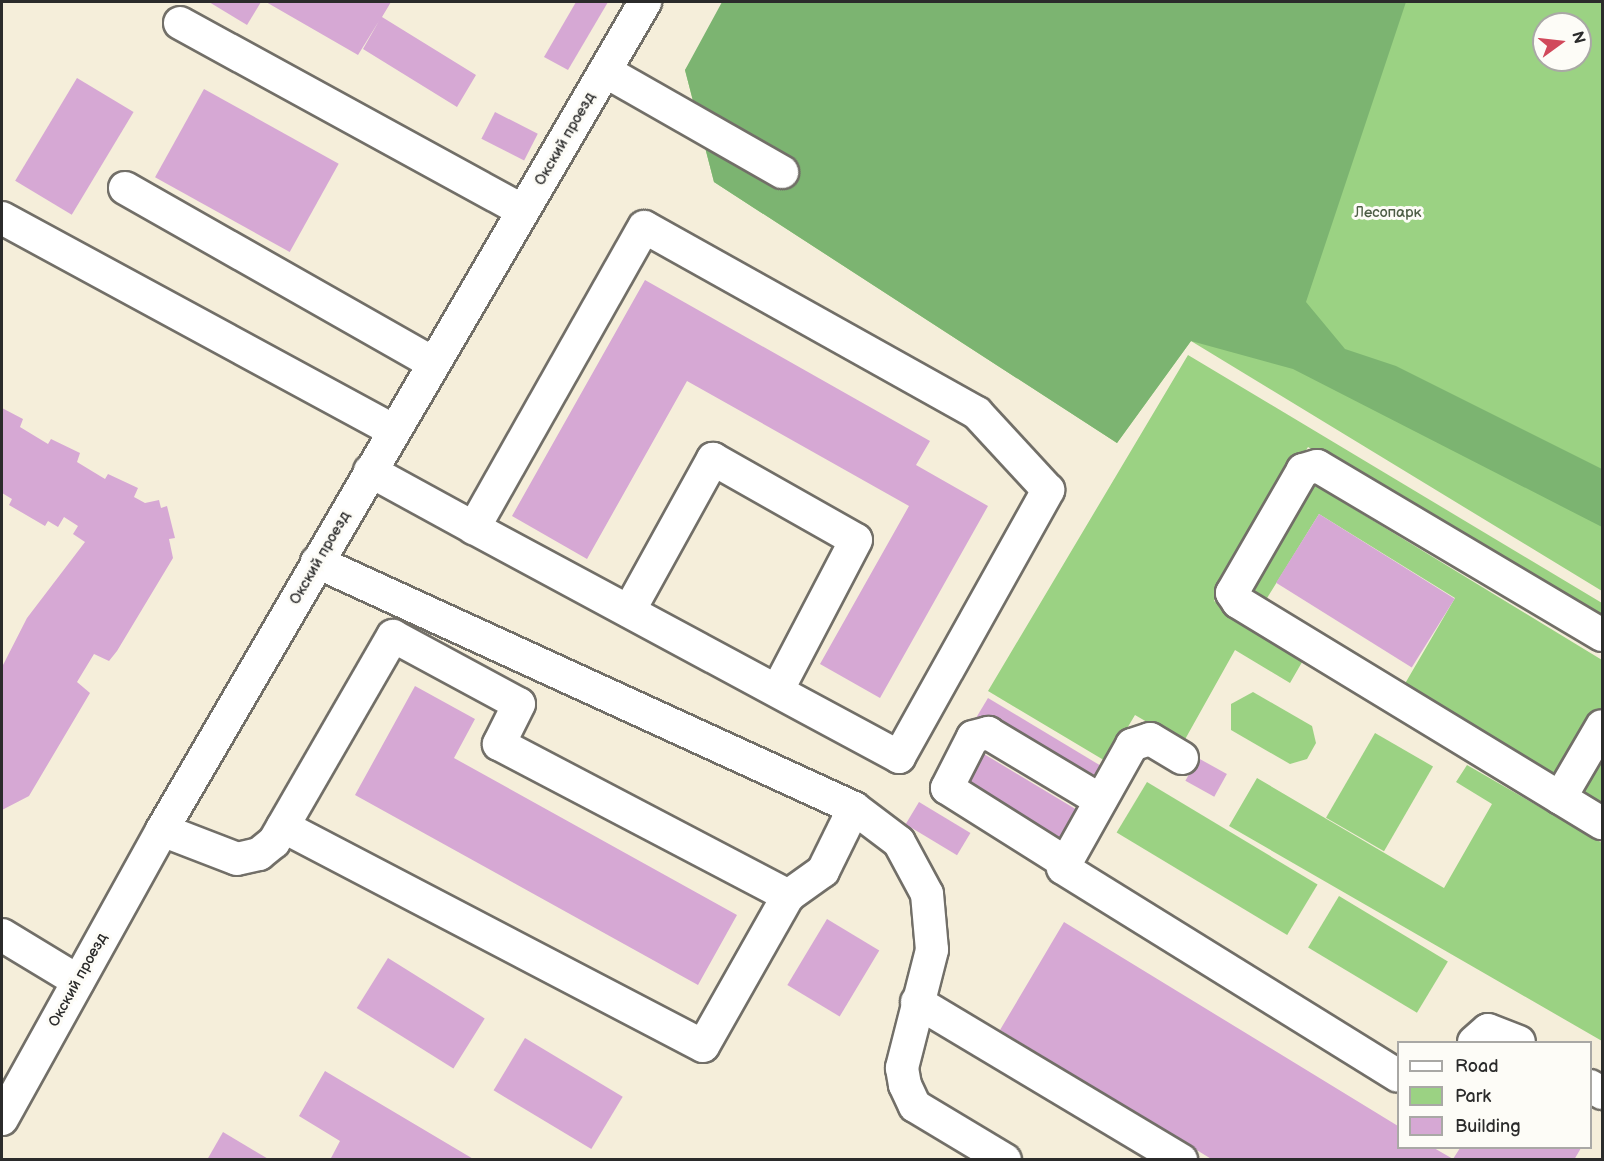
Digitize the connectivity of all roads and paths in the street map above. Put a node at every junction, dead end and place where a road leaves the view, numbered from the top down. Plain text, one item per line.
1 (645, 2) edge
2 (180, 24) dead end
3 (605, 71) junction
4 (782, 172) dead end
5 (124, 188) dead end
6 (523, 211) junction
7 (2, 218) edge
8 (434, 363) junction
9 (394, 431) junction
10 (370, 471) junction
11 (474, 528) junction
12 (317, 562) junction
13 (629, 611) junction
14 (1602, 635) edge
15 (777, 691) junction
16 (1602, 726) edge
17 (1182, 758) dead end
18 (1560, 798) junction
19 (1100, 800) junction
20 (854, 808) junction
21 (1602, 824) edge
22 (284, 826) junction
23 (162, 830) junction
24 (1063, 861) junction
25 (788, 896) junction
26 (3, 940) edge
27 (78, 981) junction
28 (916, 1002) junction
29 (1475, 1041) edge
30 (1516, 1041) edge
31 (1397, 1075) edge
32 (2, 1119) edge
33 (1005, 1160) edge
34 (1181, 1160) edge

1 - 3 street, Окский проезд
2 - 6 street
3 - 4 street
3 - 6 street, Окский проезд
5 - 8 street
6 - 8 street, Окский проезд
7 - 9 street
8 - 9 street, Окский проезд
9 - 10 street, Окский проезд
10 - 11 street
10 - 12 street, Окский проезд
11 - 13 street
11 - 15 street
12 - 20 street
12 - 23 street, Окский проезд
13 - 15 street
13 - 15 street
14 - 18 street
16 - 18 street
17 - 19 street
18 - 21 street
19 - 24 street
19 - 24 street
20 - 25 street
20 - 28 street
22 - 23 street
22 - 25 street
22 - 25 street
23 - 27 street, Окский проезд
24 - 31 street
26 - 27 street
27 - 32 street, Окский проезд
28 - 33 street
28 - 34 street
29 - 30 street

